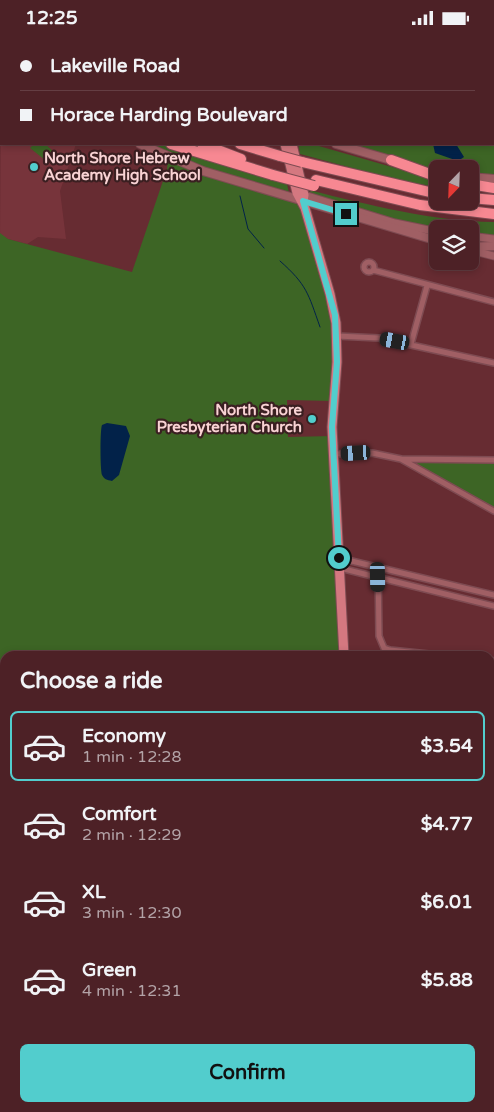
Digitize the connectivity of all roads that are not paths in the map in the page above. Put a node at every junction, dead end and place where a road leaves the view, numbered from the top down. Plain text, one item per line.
1 (142, 145) edge
2 (175, 145) edge
3 (205, 145) edge
4 (243, 145) edge
5 (286, 145) edge
6 (292, 145) edge
7 (340, 145) edge
8 (392, 160) junction
9 (429, 170) edge
10 (274, 172) junction
11 (429, 174) edge
12 (479, 178) edge
13 (494, 179) edge
14 (479, 185) edge
15 (494, 187) edge
16 (429, 192) edge
17 (301, 196) junction
18 (479, 199) edge
19 (494, 200) edge
20 (494, 214) edge
21 (429, 230) edge
22 (479, 237) edge
23 (429, 238) edge
24 (494, 239) edge
25 (494, 246) edge
26 (479, 247) edge
27 (479, 251) edge
28 (494, 256) edge
29 (373, 270) dead end
30 (427, 286) junction
31 (494, 303) edge
32 (336, 336) junction
33 (411, 344) junction
34 (494, 363) edge
35 (333, 454) junction
36 (401, 459) junction
37 (494, 460) edge
38 (494, 511) edge
39 (339, 558) junction
40 (378, 567) junction
41 (340, 568) junction
42 (378, 577) junction
43 (494, 595) edge
44 (494, 606) edge
45 (344, 651) edge
46 (400, 651) edge

1 - 17 main road
2 - 10 highway
3 - 10 highway
4 - 16 highway, bridge
5 - 17 main road
6 - 17 main road
7 - 8 main road
8 - 9 main road
8 - 11 highway
10 - 20 highway, bridge
12 - 13 main road
14 - 15 highway
17 - 21 street
17 - 23 main road
17 - 32 main road
18 - 19 highway
22 - 24 street
25 - 26 main road
27 - 28 street
29 - 30 street
30 - 31 street
30 - 33 street
32 - 33 street
32 - 35 main road
33 - 34 street
35 - 36 street
35 - 39 main road
36 - 37 street
36 - 38 street
39 - 40 street
39 - 41 main road
40 - 42 street
40 - 43 street
41 - 42 street
41 - 45 main road
42 - 44 street
42 - 46 street

